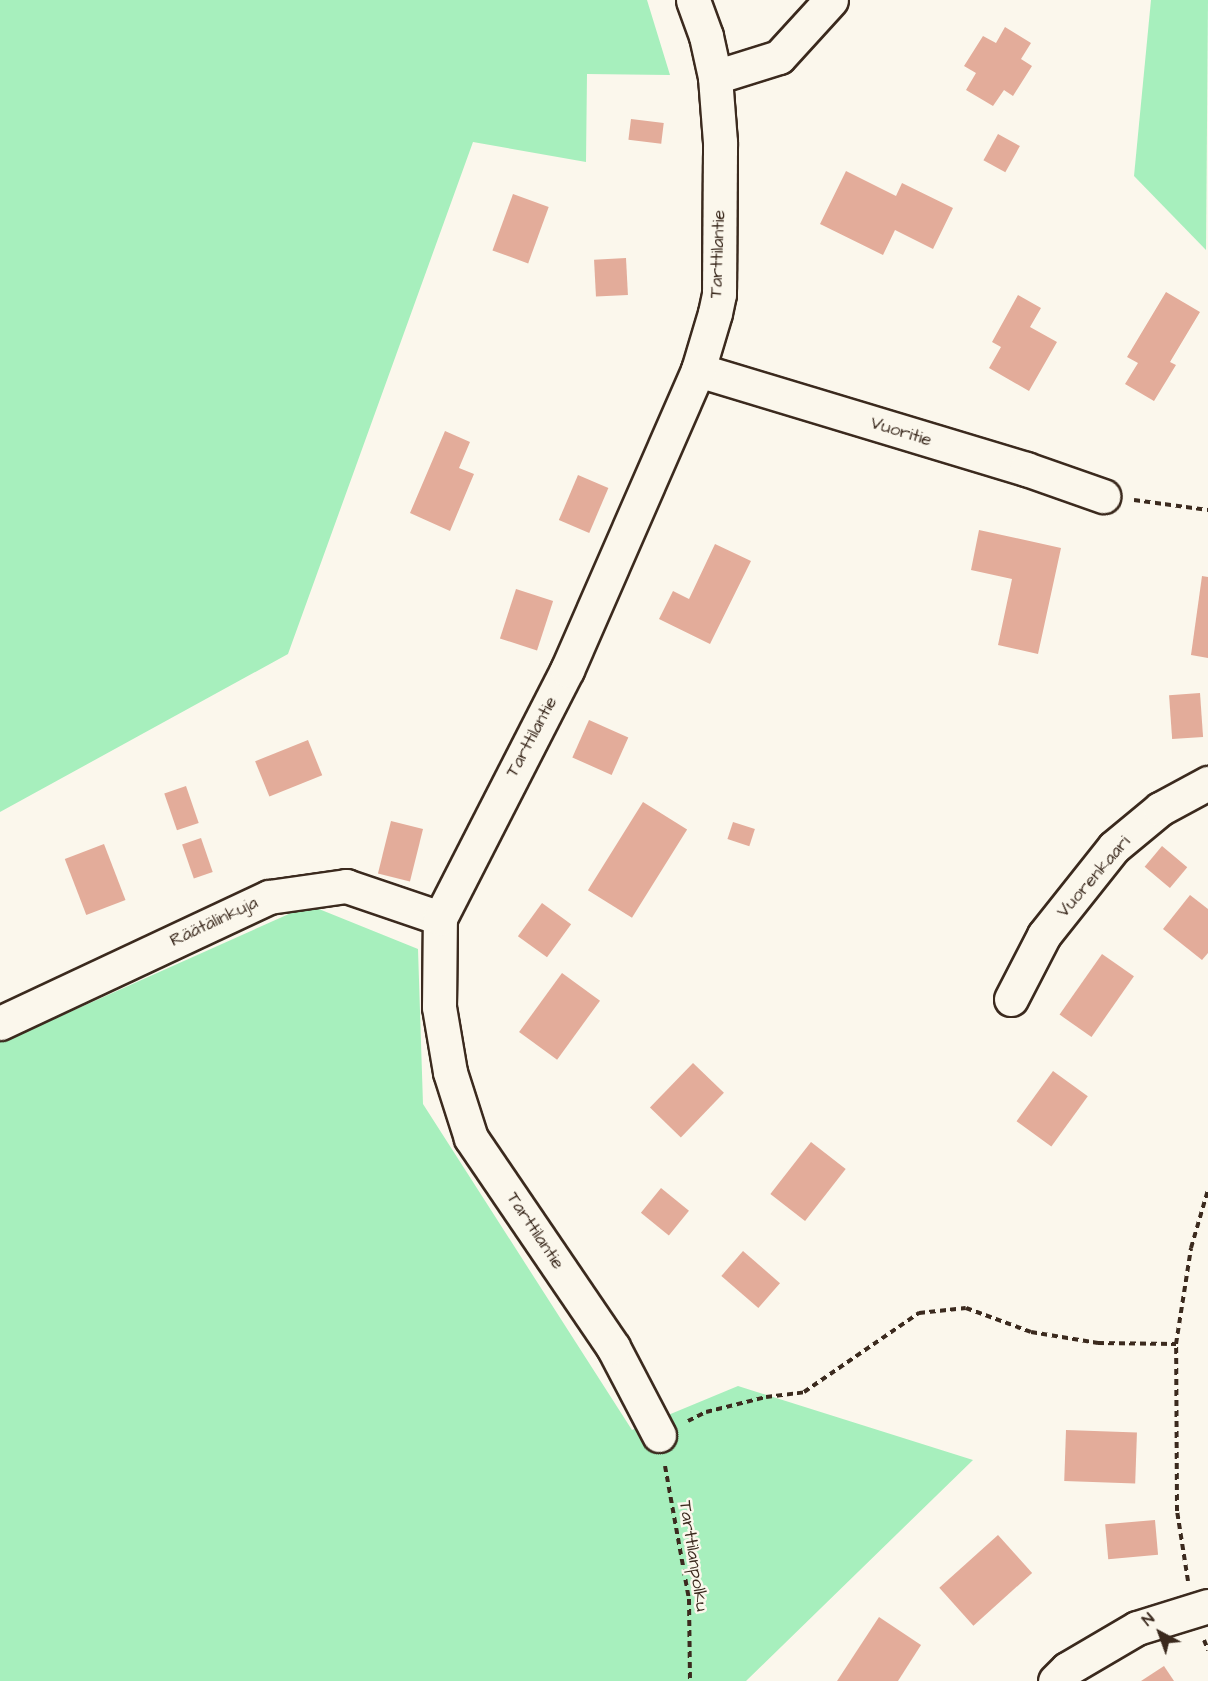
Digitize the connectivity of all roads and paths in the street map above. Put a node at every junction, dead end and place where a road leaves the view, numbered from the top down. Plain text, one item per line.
1 (693, 0) edge
2 (831, 0) edge
3 (715, 77) junction
4 (698, 370) junction
5 (1103, 496) joint
6 (1208, 510) edge
7 (1208, 783) edge
8 (440, 918) junction
9 (1011, 999) dead end
10 (0, 1023) edge
11 (1208, 1190) edge
12 (1176, 1344) junction
13 (659, 1435) junction
14 (1200, 1608) edge
15 (1208, 1650) edge
16 (690, 1681) edge
17 (1055, 1681) edge

1 - 3 street, Tarttilantie
2 - 3 street
3 - 4 street, Tarttilantie
4 - 5 street, Vuoritie
4 - 8 street, Tarttilantie
5 - 6 path
7 - 9 street, Vuorenkaari
8 - 10 street, Räätälinkuja
8 - 13 street, Tarttilantie
11 - 12 path
12 - 13 path
12 - 14 path
13 - 16 path, Tarttilanpolku
14 - 15 path
14 - 17 street

